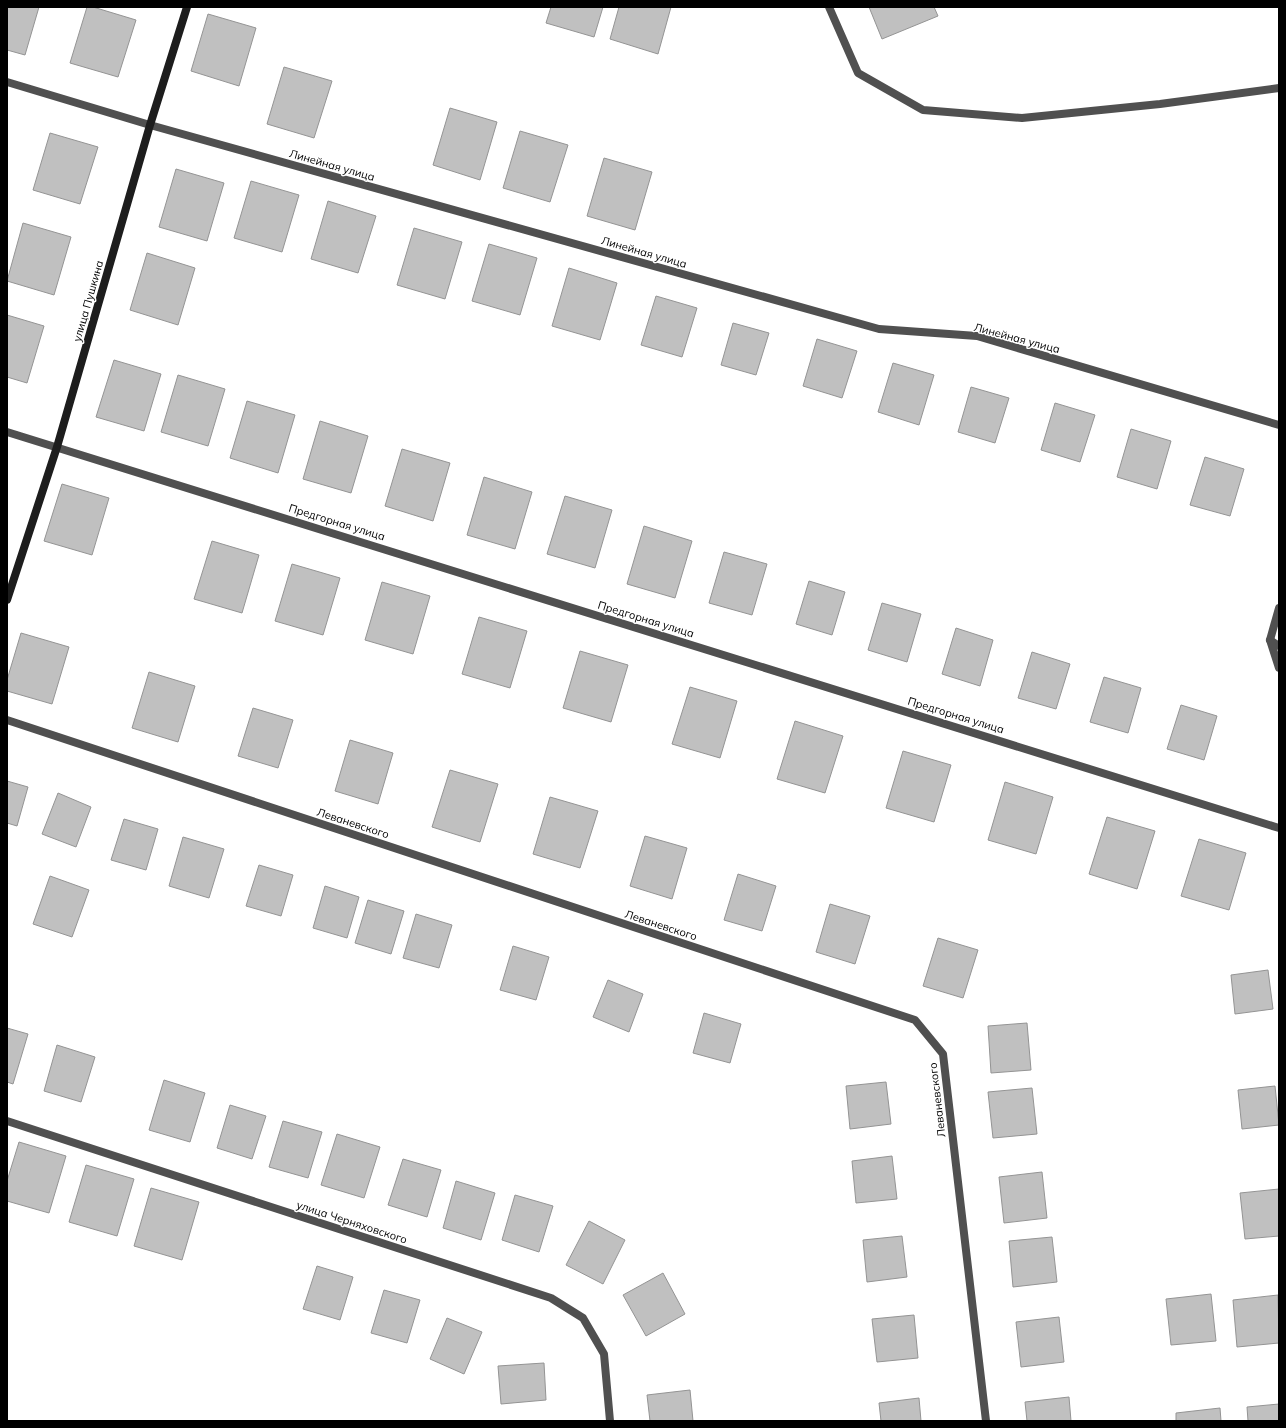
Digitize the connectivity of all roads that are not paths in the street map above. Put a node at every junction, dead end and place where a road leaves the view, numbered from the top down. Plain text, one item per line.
1 (187, 7) edge
2 (829, 7) edge
3 (7, 82) edge
4 (1279, 88) edge
5 (150, 126) junction
6 (1279, 425) edge
7 (7, 432) edge
8 (57, 447) junction
9 (7, 600) edge
10 (1279, 608) edge
11 (1270, 640) junction
12 (1279, 646) edge
13 (1279, 668) edge
14 (7, 720) edge
15 (1279, 828) edge
16 (7, 1121) edge
17 (610, 1421) edge
18 (986, 1421) edge

1 - 5 street, улица Пушкина
2 - 4 street
3 - 5 street, Линейная улица
5 - 6 street, Линейная улица
5 - 8 street, улица Пушкина
7 - 8 street, Предгорная улица
8 - 9 street, улица Пушкина
8 - 15 street, Предгорная улица
10 - 11 street
11 - 12 street
11 - 13 street
14 - 18 street, Леваневского
16 - 17 street, улица Черняховского

